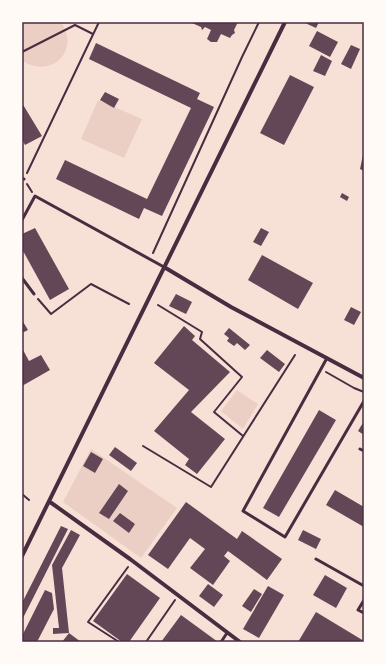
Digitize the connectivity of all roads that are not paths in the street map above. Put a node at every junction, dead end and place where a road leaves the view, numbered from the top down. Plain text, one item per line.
1 (285, 22) edge
2 (22, 220) edge
3 (164, 267) junction
4 (22, 278) edge
5 (34, 294) road end
6 (327, 358) junction
7 (364, 378) edge
8 (364, 402) edge
9 (50, 502) junction
10 (22, 556) edge
11 (316, 559) dead end
12 (364, 586) edge
13 (364, 600) edge
14 (364, 613) edge
15 (227, 633) junction
16 (221, 642) edge
17 (240, 642) edge

1 - 3 street
2 - 3 lane
3 - 6 street
3 - 9 street
4 - 5 lane
6 - 7 street
6 - 8 lane
9 - 10 street
9 - 15 street
11 - 12 lane
13 - 14 lane
15 - 16 lane
15 - 17 street

